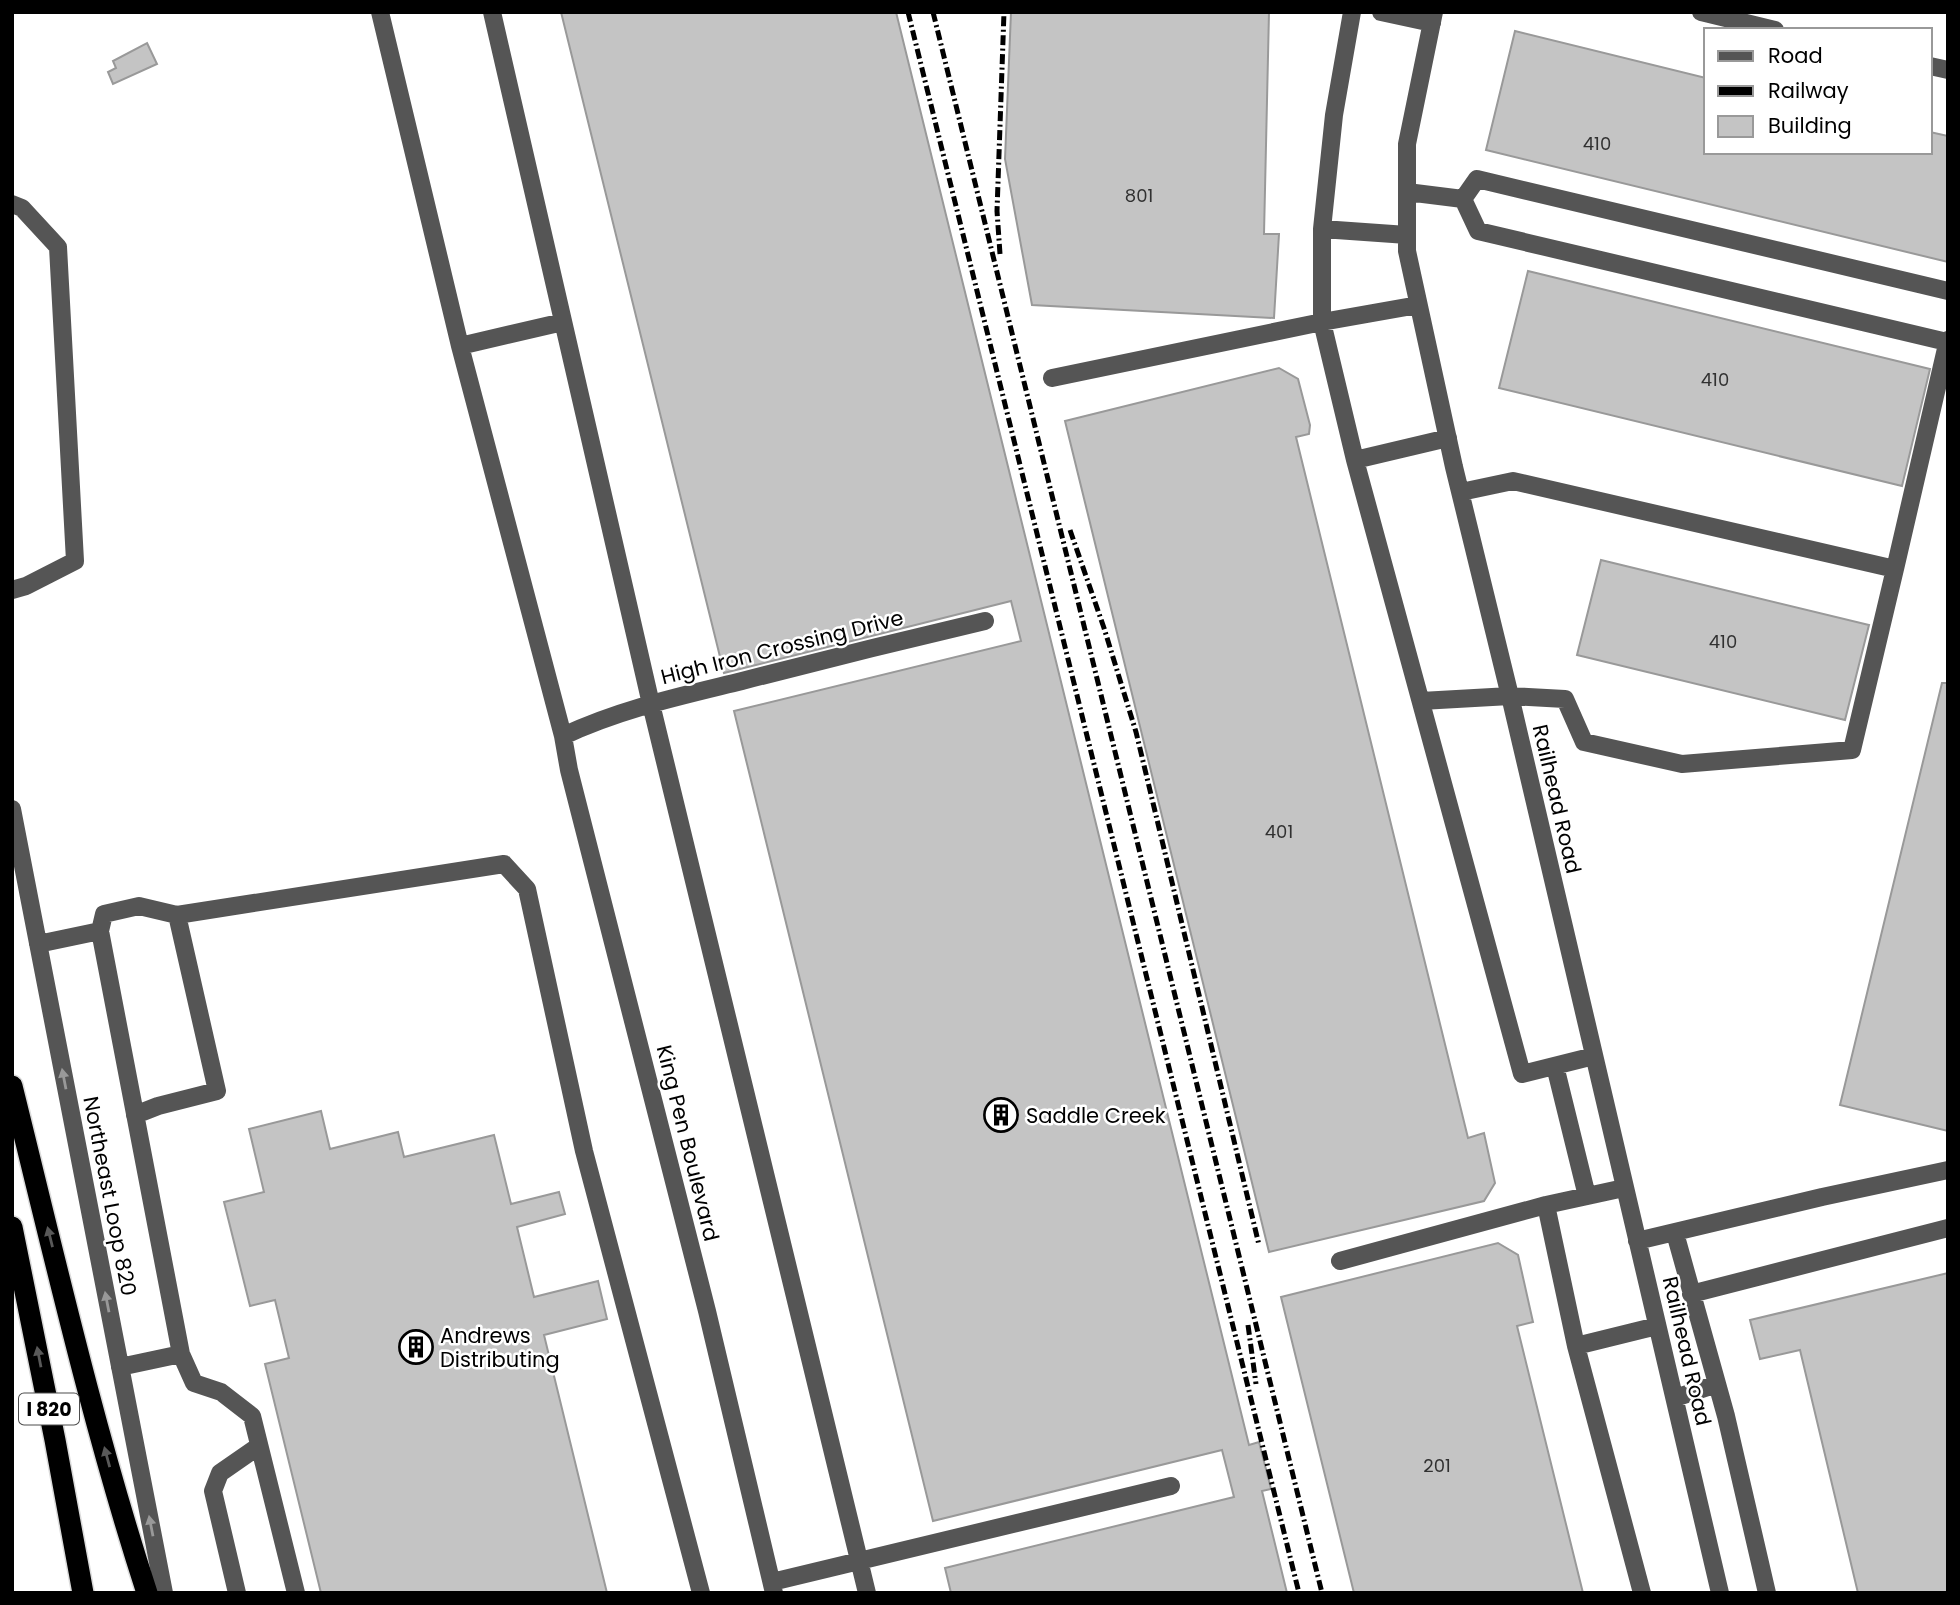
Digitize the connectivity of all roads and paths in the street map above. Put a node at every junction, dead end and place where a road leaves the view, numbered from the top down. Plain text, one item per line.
1 (380, 12) edge
2 (492, 12) edge
3 (1352, 12) edge
4 (1381, 12) edge
5 (1701, 12) edge
6 (1433, 18) edge
7 (1767, 28) edge
8 (1407, 191) junction
9 (1463, 199) junction
10 (12, 204) edge
11 (1322, 229) junction
12 (1407, 235) junction
13 (1948, 291) edge
14 (1418, 305) junction
15 (564, 322) junction
16 (1322, 322) junction
17 (1947, 341) edge
18 (460, 346) junction
19 (1052, 378) dead end
20 (1448, 438) junction
21 (1354, 460) junction
22 (1461, 492) junction
23 (1895, 569) junction
24 (12, 590) edge
25 (985, 621) dead end
26 (1510, 696) junction
27 (1421, 701) junction
28 (651, 704) junction
29 (564, 736) junction
30 (12, 808) edge
31 (177, 915) junction
32 (100, 931) junction
33 (38, 944) junction
34 (1594, 1056) junction
35 (1555, 1066) junction
36 (12, 1086) edge
37 (135, 1115) junction
38 (1948, 1170) edge
39 (1625, 1188) junction
40 (1587, 1196) junction
41 (1546, 1205) junction
42 (12, 1227) edge
43 (1948, 1228) edge
44 (1675, 1233) junction
45 (1637, 1241) junction
46 (1339, 1261) dead end
47 (1691, 1294) junction
48 (1657, 1326) junction
49 (1576, 1346) junction
50 (181, 1354) junction
51 (120, 1367) junction
52 (1717, 1384) junction
53 (1675, 1398) junction
54 (259, 1446) junction
55 (1171, 1486) dead end
56 (859, 1562) junction
57 (773, 1588) edge
58 (83, 1593) edge
59 (147, 1593) edge
60 (164, 1593) edge
61 (237, 1593) edge
62 (296, 1593) edge
63 (701, 1593) edge
64 (867, 1593) edge
65 (1642, 1593) edge
66 (1720, 1593) edge
67 (1767, 1593) edge

1 - 18 street, King Pen Boulevard
2 - 15 street
3 - 11 street
4 - 6 street
5 - 7 street
6 - 8 street, Railhead Road
8 - 9 street
8 - 12 street, Railhead Road
9 - 13 street
9 - 17 street
10 - 24 street
11 - 12 street
11 - 16 street
12 - 14 street, Railhead Road
14 - 16 street
14 - 20 street, Railhead Road
15 - 18 street
15 - 28 street
16 - 19 street
16 - 21 street
17 - 23 street
18 - 29 street, King Pen Boulevard
20 - 21 street
20 - 22 street, Railhead Road
21 - 27 street
22 - 23 street
22 - 26 street, Railhead Road
23 - 26 street
25 - 28 street, High Iron Crossing Drive
26 - 27 street
26 - 34 street, Railhead Road
27 - 35 street
28 - 29 street, High Iron Crossing Drive
28 - 56 street
29 - 57 street, King Pen Boulevard
30 - 33 street, Northeast Loop 820
31 - 32 street
31 - 37 street
31 - 63 street
32 - 33 street
32 - 37 street
51 -> 33 street, Northeast Loop 820
34 - 35 street
34 - 39 street, Railhead Road
35 - 40 street
59 -> 36 highway
37 - 50 street
38 - 44 street
39 - 40 street
39 - 45 street, Railhead Road
40 - 41 street
41 - 46 street
41 - 49 street
58 -> 42 highway, I 820
43 - 47 street
44 - 45 street
44 - 47 street
45 - 48 street, Railhead Road
47 - 52 street
48 - 49 street
48 - 53 street, Railhead Road
49 - 65 street
50 - 51 street
50 - 54 street
60 -> 51 street, Northeast Loop 820
52 - 53 street
52 - 67 street
53 - 66 street, Railhead Road
54 - 61 street
54 - 62 street
55 - 56 street
56 - 57 street
56 - 64 street

